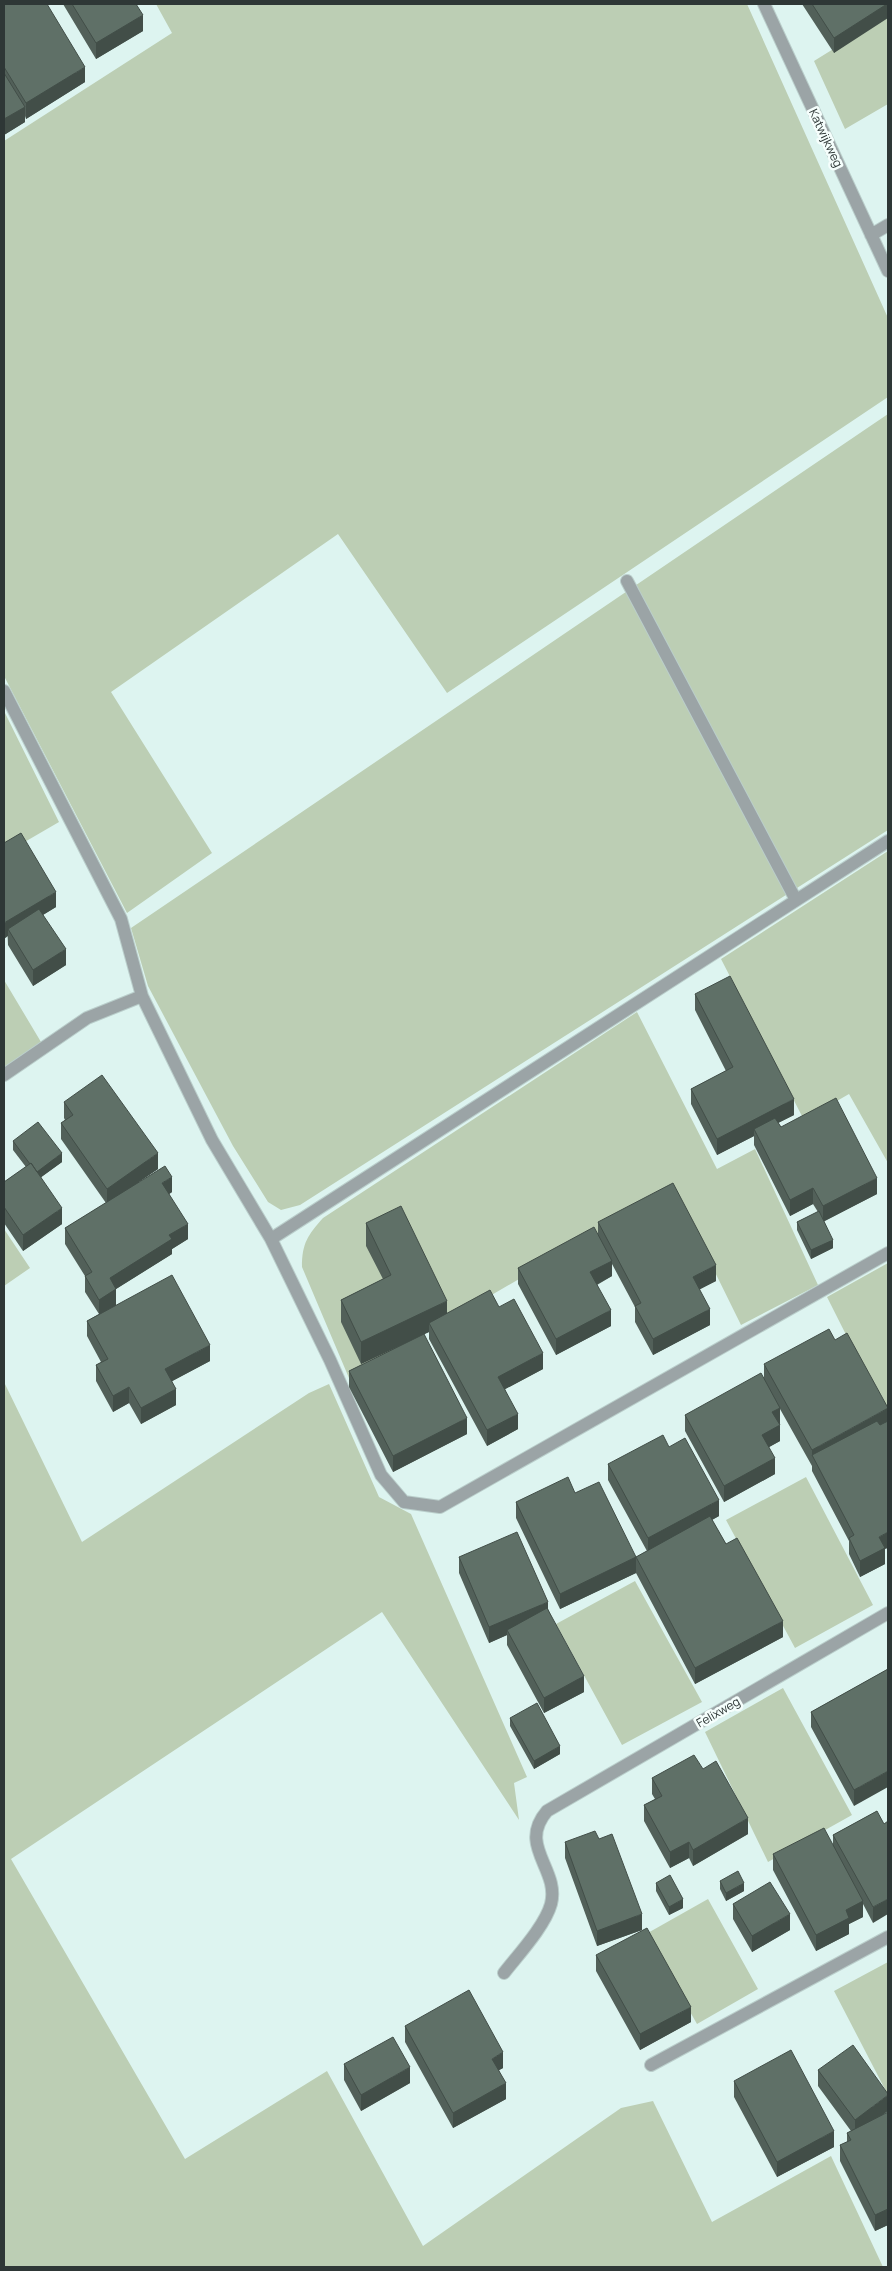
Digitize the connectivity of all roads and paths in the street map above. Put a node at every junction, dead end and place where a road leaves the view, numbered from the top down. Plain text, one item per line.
1 (764, 4) edge
2 (888, 225) edge
3 (871, 235) junction
4 (888, 271) edge
5 (627, 581) dead end
6 (4, 690) edge
7 (888, 841) edge
8 (796, 900) junction
9 (142, 996) junction
10 (4, 1075) edge
11 (271, 1239) junction
12 (888, 1253) edge
13 (888, 1612) edge
14 (888, 1937) edge
15 (504, 1974) dead end
16 (651, 2065) dead end

1 - 3 street, Katwijkweg
2 - 3 street
3 - 4 street, Katwijkweg
5 - 8 street
6 - 9 street
7 - 8 street
8 - 11 street
9 - 10 street
9 - 11 street
11 - 12 street
13 - 15 street, Felixweg
14 - 16 street

